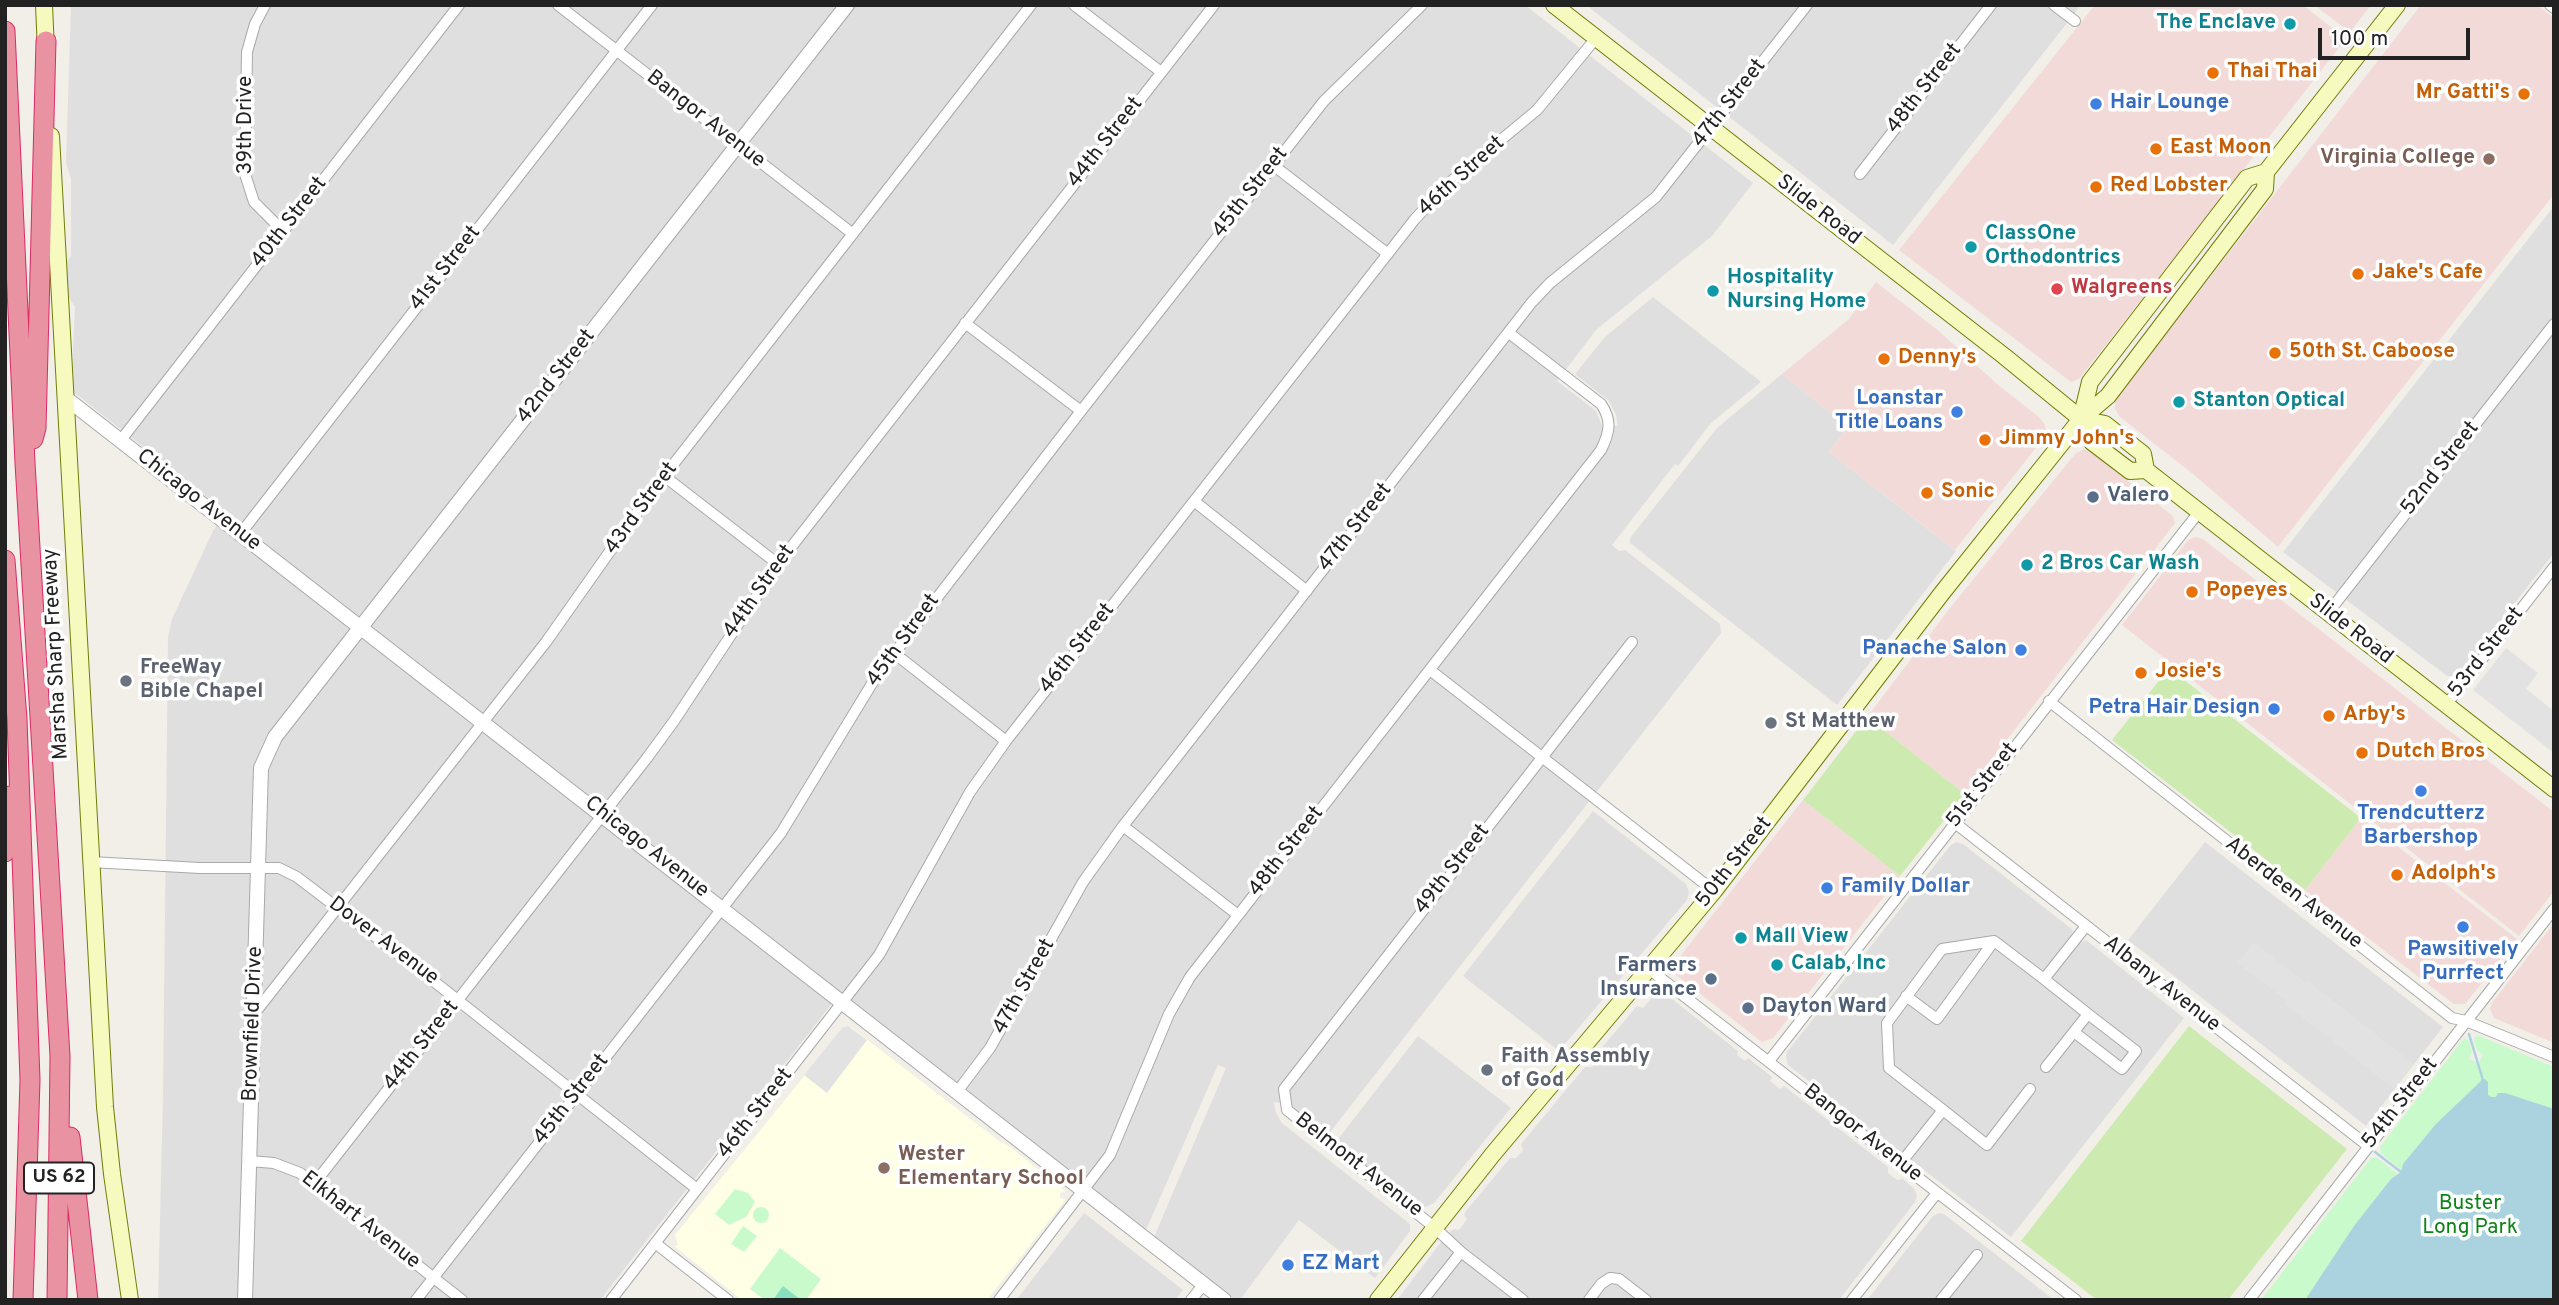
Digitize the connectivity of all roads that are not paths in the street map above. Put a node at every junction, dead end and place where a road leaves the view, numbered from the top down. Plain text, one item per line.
1 (44, 5) edge
2 (459, 5) edge
3 (558, 5) edge
4 (652, 5) edge
5 (847, 5) edge
6 (1031, 5) edge
7 (1074, 5) edge
8 (1214, 5) edge
9 (1422, 5) edge
10 (1555, 5) edge
11 (1807, 5) edge
12 (1991, 5) edge
13 (2054, 5) edge
14 (2398, 5) edge
15 (263, 6) edge
16 (2075, 21) dead end
17 (5, 31) edge
18 (1596, 38) junction
19 (46, 41) junction
20 (616, 51) junction
21 (1161, 72) junction
22 (1711, 128) junction
23 (738, 146) junction
24 (1273, 165) junction
25 (2266, 172) junction
26 (1860, 174) dead end
27 (284, 231) junction
28 (852, 234) junction
29 (1388, 254) junction
30 (965, 323) junction
31 (2554, 324) edge
32 (1508, 332) junction
33 (67, 399) junction
34 (1081, 411) junction
35 (2081, 419) junction
36 (121, 440) junction
37 (25, 463) junction
38 (664, 476) junction
39 (1194, 501) junction
40 (2199, 512) junction
41 (241, 533) junction
42 (5, 560) edge
43 (778, 564) junction
44 (2554, 567) edge
45 (1307, 591) junction
46 (2328, 613) junction
47 (362, 627) junction
48 (1632, 642) dead end
49 (894, 653) junction
50 (1430, 670) junction
51 (2049, 701) junction
52 (2446, 705) junction
53 (17, 719) junction
54 (482, 721) junction
55 (1006, 741) junction
56 (267, 750) joint
57 (1541, 757) junction
58 (2554, 789) edge
59 (603, 815) junction
60 (1955, 823) junction
61 (1123, 826) junction
62 (5, 852) edge
63 (91, 862) junction
64 (258, 869) junction
65 (1714, 891) junction
66 (337, 907) junction
67 (723, 908) junction
68 (2554, 909) edge
69 (1238, 915) junction
70 (2086, 926) junction
71 (1994, 941) junction
72 (1649, 969) junction
73 (2044, 979) junction
74 (1906, 996) junction
75 (458, 1000) junction
76 (844, 1003) junction
77 (254, 1014) junction
78 (2088, 1014) junction
79 (2466, 1021) junction
80 (2074, 1032) junction
81 (60, 1056) junction
82 (2554, 1056) edge
83 (1769, 1061) junction
84 (2046, 1067) dead end
85 (2030, 1089) dead end
86 (957, 1092) junction
87 (576, 1094) junction
88 (1285, 1103) joint
89 (1943, 1110) junction
90 (2368, 1146) junction
91 (250, 1161) junction
92 (1900, 1164) junction
93 (314, 1184) junction
94 (697, 1189) junction
95 (1084, 1191) junction
96 (1937, 1193) junction
97 (1434, 1227) junction
98 (655, 1243) junction
99 (1461, 1252) junction
100 (1977, 1255) dead end
101 (433, 1277) junction
102 (1204, 1284) junction
103 (23, 1300) edge
104 (57, 1300) edge
105 (88, 1300) edge
106 (130, 1300) edge
107 (245, 1300) edge
108 (416, 1300) edge
109 (462, 1300) edge
110 (611, 1300) edge
111 (728, 1300) edge
112 (999, 1300) edge
113 (1191, 1300) edge
114 (1224, 1300) edge
115 (1378, 1300) edge
116 (1423, 1300) edge
117 (1523, 1300) edge
118 (1589, 1300) edge
119 (1646, 1300) edge
120 (1853, 1300) edge
121 (1941, 1300) edge
122 (2076, 1300) edge
123 (2249, 1300) edge

1 - 19 main road, Marsha Sharp Freeway
2 - 27 street, 40th Street
3 - 20 street, Bangor Avenue
4 - 20 street, 41st Street
5 - 23 street, 42nd Street
6 - 28 street, 43rd Street
7 - 21 street
8 - 21 street, 44th Street
9 - 24 street, 45th Street
10 - 18 main road, Slide Road
11 - 22 street, 47th Street
12 - 26 street, 48th Street
13 - 16 street
14 - 25 main road, 50th Street
15 - 27 street, 39th Drive
17 - 37 highway, Marsha Sharp Freeway / US 62
18 - 22 main road, Slide Road
18 - 29 street, 46th Street
19 - 33 main road, Marsha Sharp Freeway
19 - 37 highway
20 - 23 street, Bangor Avenue
20 - 41 street, 41st Street
21 - 30 street, 44th Street
22 - 32 street, 47th Street
22 - 35 main road, Slide Road
23 - 28 street, Bangor Avenue
23 - 47 street, 42nd Street
24 - 29 street
24 - 34 street, 45th Street
25 - 35 main road, 50th Street
25 - 35 main road, 50th Street
27 - 36 street, 40th Street
28 - 38 street, 43rd Street
29 - 39 street, 46th Street
30 - 34 street
30 - 43 street, 44th Street
31 - 46 street, 52nd Street
32 - 45 street, 47th Street
32 - 50 street, 48th Street
33 - 36 street, Chicago Avenue
33 - 63 main road, Marsha Sharp Freeway
34 - 49 street, 45th Street
35 - 40 main road, Slide Road
35 - 65 main road, 50th Street
36 - 41 street, Chicago Avenue
37 - 81 highway, Marsha Sharp Freeway / US 62
38 - 43 street
38 - 54 street, 43rd Street
39 - 45 street
39 - 55 street, 46th Street
40 - 46 main road, Slide Road
40 - 51 street, 51st Street
41 - 47 street, Chicago Avenue
42 - 53 highway, Marsha Sharp Freeway / US 62
43 - 59 street, 44th Street
44 - 52 street, 53rd Street
45 - 61 street, 47th Street
46 - 52 main road, Slide Road
47 - 54 street, Chicago Avenue
47 - 56 street, 42nd Street
48 - 57 street, 49th Street
49 - 55 street
49 - 67 street, 45th Street
50 - 57 street
50 - 69 street, 48th Street
51 - 60 street, 51st Street
51 - 79 street, Aberdeen Avenue
52 - 58 main road, Slide Road
53 - 62 highway
53 - 103 highway, Marsha Sharp Freeway / US 62
54 - 59 street, Chicago Avenue
54 - 66 street, 43rd Street
55 - 76 street, 46th Street
56 - 64 street, Brownfield Drive
57 - 65 street
57 - 88 street, 49th Street
59 - 67 street, Chicago Avenue
59 - 75 street, 44th Street
60 - 70 street, Albany Avenue
60 - 83 street, 51st Street
61 - 69 street
61 - 86 street, 47th Street
63 - 64 street, Dover Avenue
63 - 106 main road, Marsha Sharp Freeway
64 - 66 street, Dover Avenue
64 - 77 street, Brownfield Drive
65 - 72 main road, 50th Street
66 - 75 street, Dover Avenue
66 - 77 street, 43rd Street
67 - 76 street, Chicago Avenue
67 - 87 street, 45th Street
68 - 79 street, 54th Street
69 - 95 street, 48th Street
70 - 73 street
70 - 90 street, Albany Avenue
71 - 73 street
71 - 74 street
71 - 74 street
72 - 83 street, Bangor Avenue
72 - 97 main road, 50th Street
73 - 78 street
74 - 89 street
75 - 87 street, Dover Avenue
75 - 93 street, 44th Street
76 - 86 street, Chicago Avenue
76 - 94 street, 46th Street
77 - 91 street, Brownfield Drive
78 - 80 street
78 - 80 street
79 - 82 street, Aberdeen Avenue
79 - 90 street, 54th Street
80 - 84 street
81 - 104 highway, Marsha Sharp Freeway / US 62
81 - 105 highway
83 - 92 street, Bangor Avenue
85 - 89 street
86 - 95 street, Chicago Avenue
87 - 94 street, Dover Avenue
87 - 101 street, 45th Street
88 - 97 street, Belmont Avenue
89 - 92 street
90 - 123 street, 54th Street
91 - 93 street, Elkhart Avenue
91 - 107 street, Brownfield Drive
92 - 96 street, Bangor Avenue
93 - 101 street, Elkhart Avenue
94 - 98 street, 46th Street
95 - 102 street, Chicago Avenue
95 - 112 street, 48th Street
96 - 120 street
96 - 122 street, Bangor Avenue
97 - 99 street, Belmont Avenue
97 - 115 main road, 50th Street
98 - 110 street, 46th Street
98 - 111 street
99 - 116 street
99 - 117 street, Belmont Avenue
100 - 121 street
101 - 108 street, 45th Street
101 - 109 street, Elkhart Avenue
102 - 113 street
102 - 114 street, Chicago Avenue
118 - 119 street

